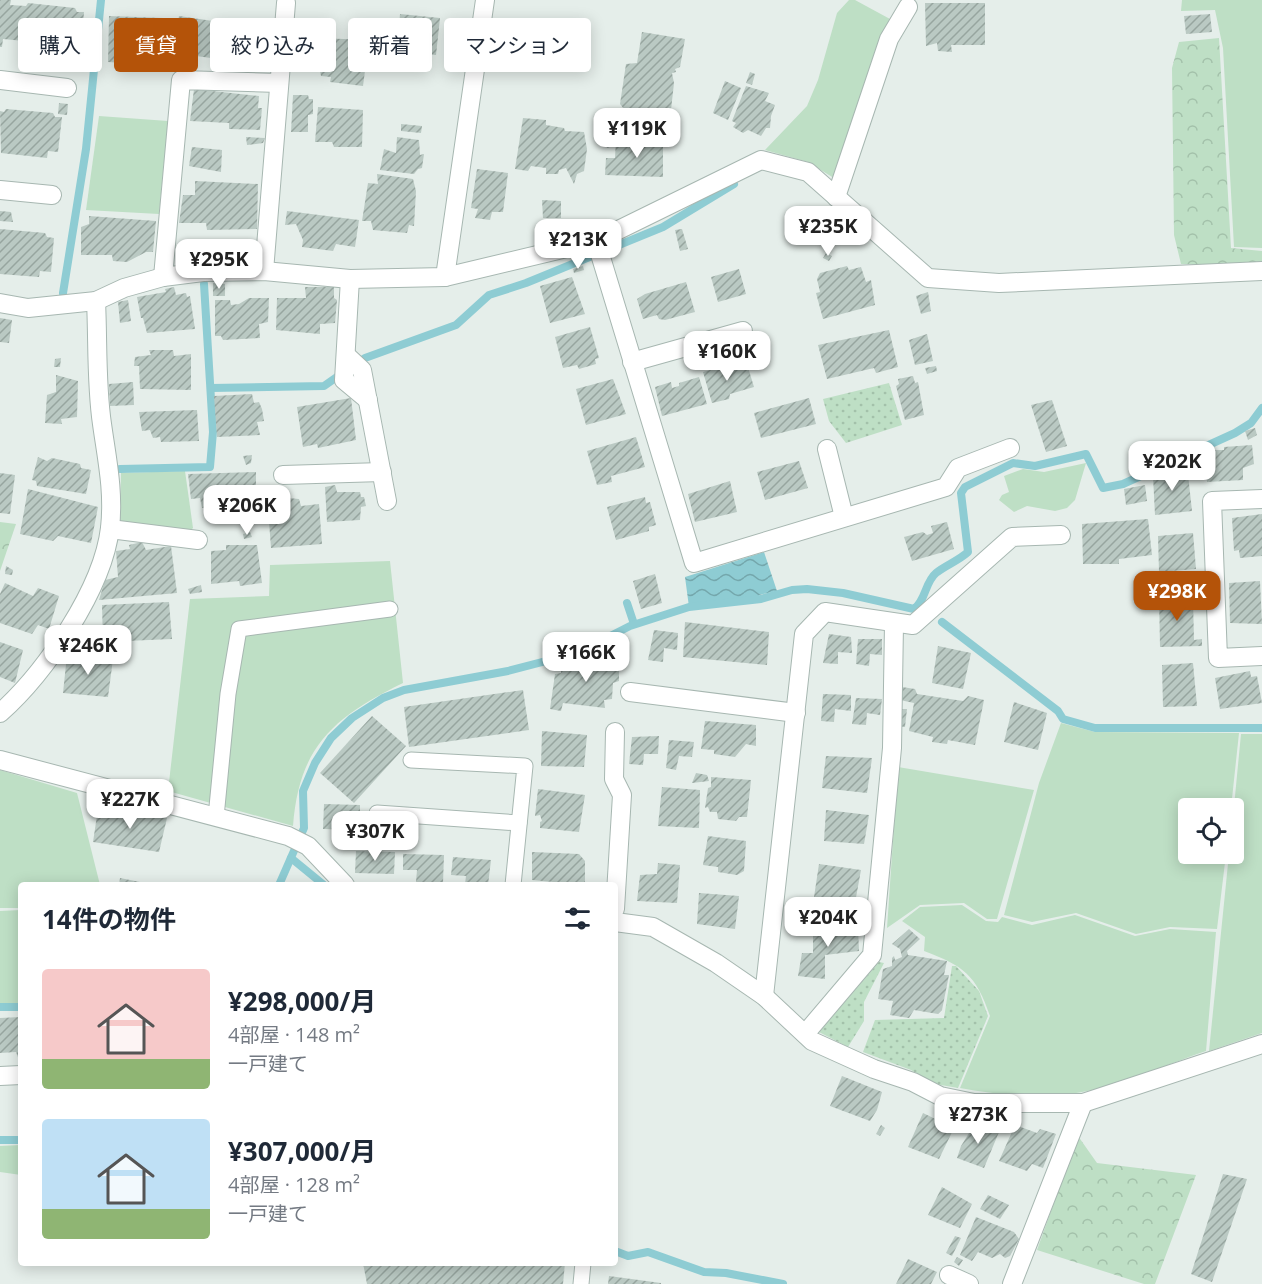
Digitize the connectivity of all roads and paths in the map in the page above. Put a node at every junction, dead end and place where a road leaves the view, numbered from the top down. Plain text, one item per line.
1 (485, 0) edge
2 (286, 3) dead end
3 (908, 7) dead end
4 (0, 80) edge
5 (279, 83) junction
6 (68, 88) dead end
7 (0, 190) edge
8 (52, 195) dead end
9 (837, 197) junction
10 (596, 241) junction
11 (264, 271) junction
12 (1262, 271) edge
13 (163, 277) junction
14 (445, 277) junction
15 (350, 279) junction
16 (96, 301) junction
17 (0, 303) edge
18 (743, 331) dead end
19 (632, 362) junction
20 (1010, 448) dead end
21 (827, 449) dead end
22 (382, 472) junction
23 (284, 475) dead end
24 (1262, 499) edge
25 (387, 501) dead end
26 (844, 517) junction
27 (110, 529) junction
28 (1061, 535) dead end
29 (198, 540) dead end
30 (390, 609) dead end
31 (894, 624) junction
32 (1262, 656) edge
33 (630, 692) dead end
34 (0, 713) edge
35 (795, 713) junction
36 (615, 732) dead end
37 (0, 760) edge
38 (411, 760) dead end
39 (377, 813) dead end
40 (216, 817) junction
41 (519, 824) junction
42 (342, 882) edge
43 (513, 882) edge
44 (617, 882) edge
45 (618, 922) edge
46 (764, 996) junction
47 (805, 1034) junction
48 (1262, 1044) edge
49 (18, 1075) edge
50 (0, 1076) edge
51 (1083, 1103) junction
52 (583, 1266) edge
53 (949, 1275) dead end
54 (581, 1284) edge
55 (969, 1284) edge
56 (1012, 1284) edge

1 - 14 street
2 - 5 street
3 - 9 street
4 - 6 street
5 - 11 street
5 - 13 street
7 - 8 street
9 - 10 street
9 - 12 street
10 - 14 street
10 - 19 street
11 - 13 street
11 - 15 street
13 - 16 street
14 - 15 street
15 - 22 street
16 - 17 street
16 - 27 street
18 - 19 street
19 - 26 street
20 - 26 street
21 - 26 street
22 - 23 street
22 - 25 street
24 - 32 street
27 - 29 street
27 - 34 street
28 - 31 street
30 - 40 lane
31 - 35 street
31 - 47 street
33 - 35 street
35 - 46 street
36 - 44 street
37 - 40 street
38 - 41 lane
39 - 41 lane
40 - 42 street
41 - 43 lane
45 - 46 street
46 - 47 street
47 - 51 street
48 - 51 street
49 - 50 street
51 - 56 street
52 - 54 lane
53 - 55 street

